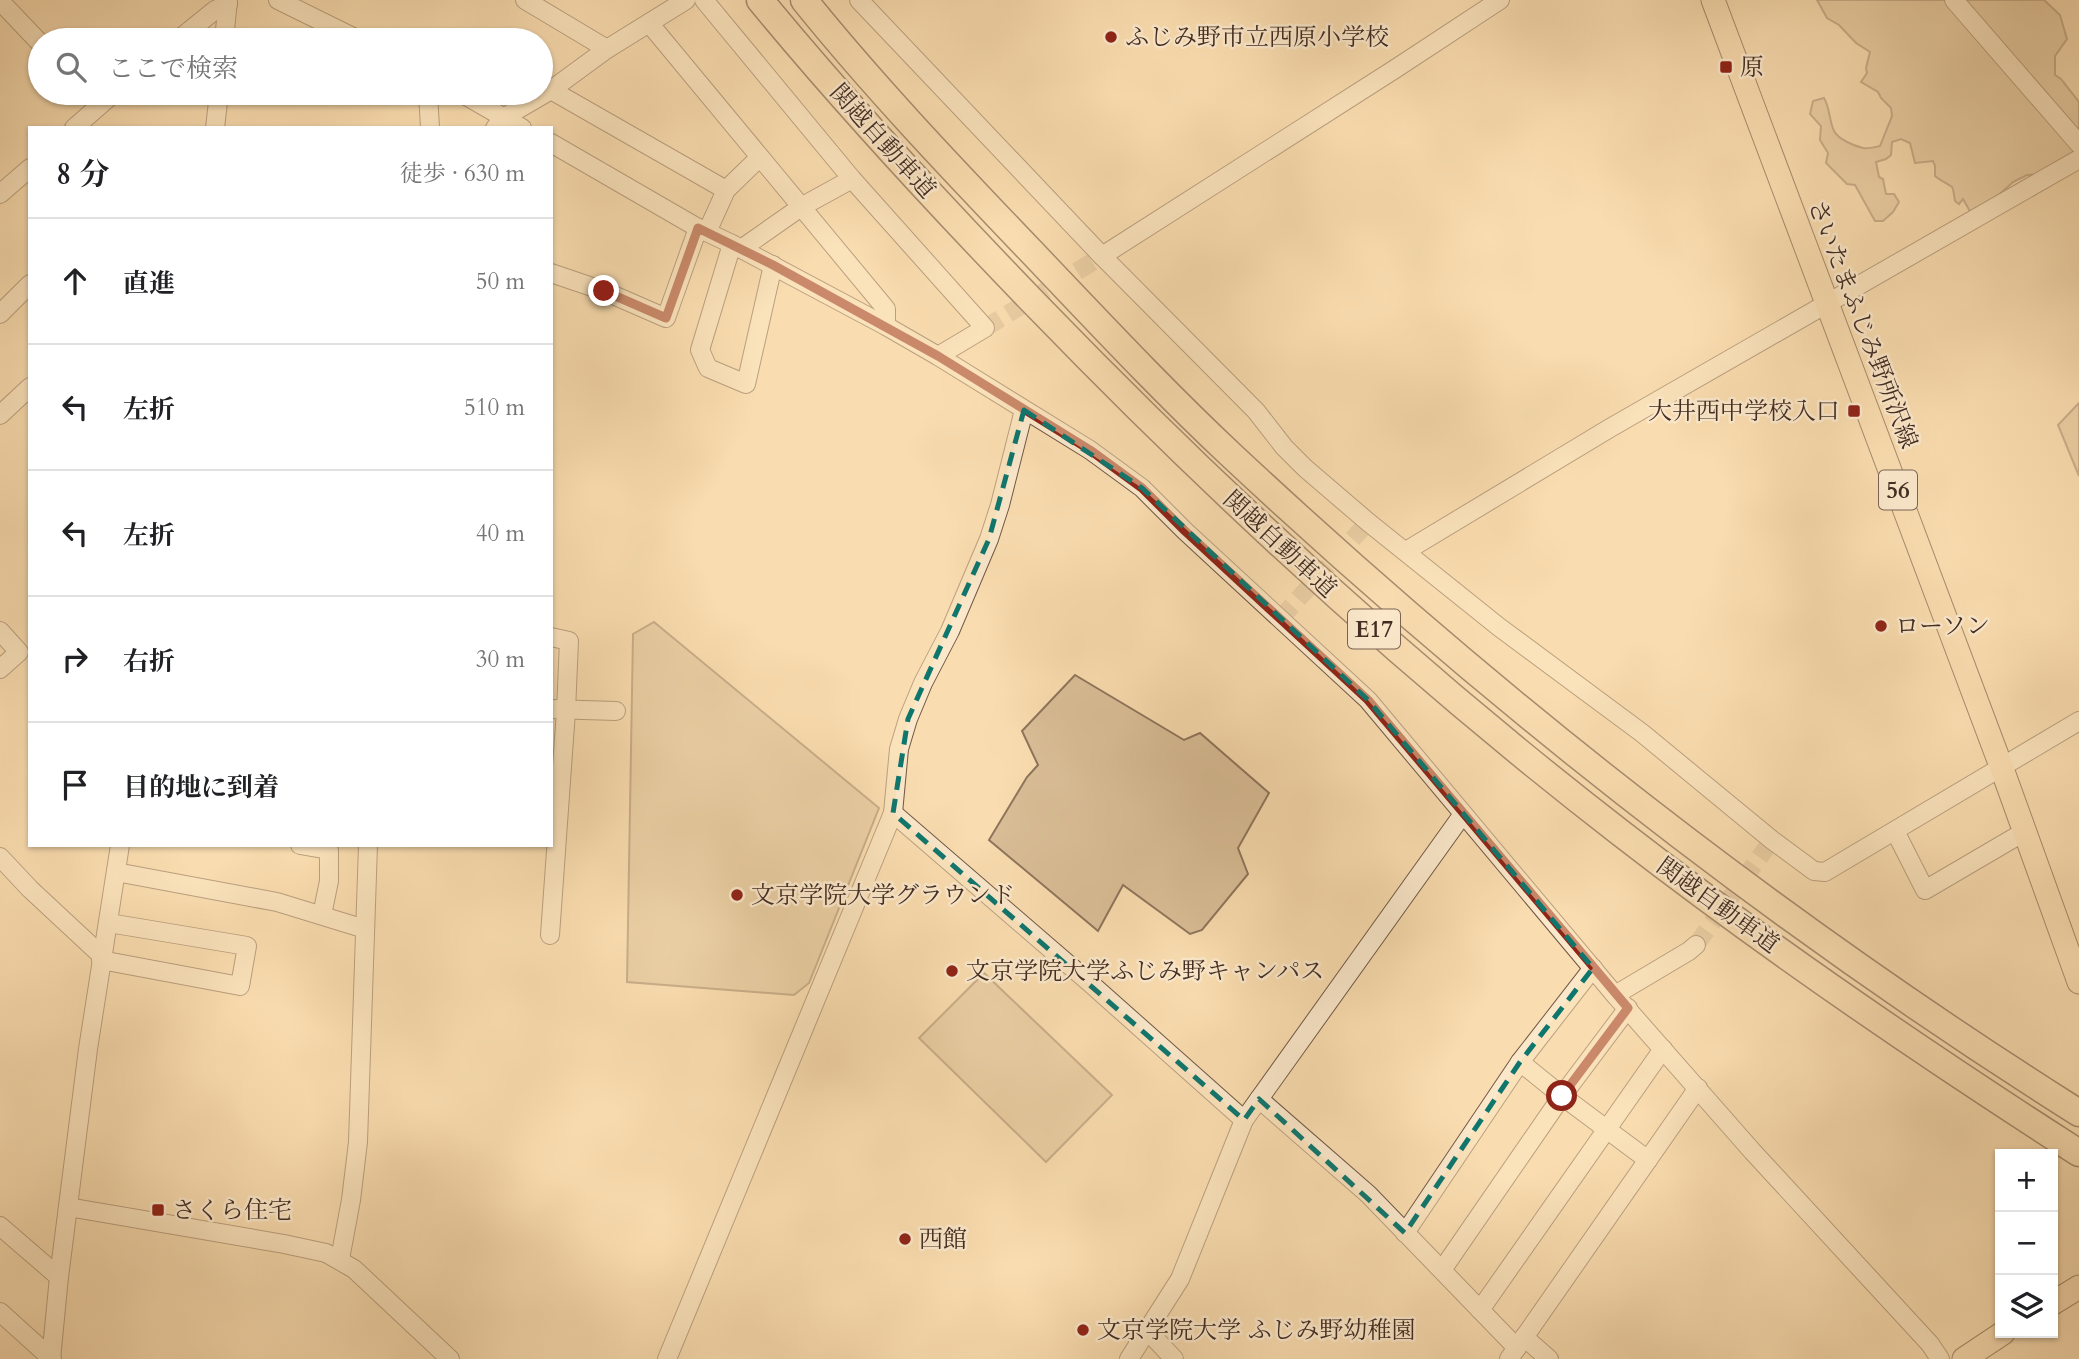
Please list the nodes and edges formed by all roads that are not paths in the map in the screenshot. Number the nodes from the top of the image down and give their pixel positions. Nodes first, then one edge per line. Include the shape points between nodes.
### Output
1 (278, 0) edge
2 (685, 0) edge
3 (704, 0) edge
4 (760, 0) edge
5 (804, 0) edge
6 (859, 0) edge
7 (1500, 0) edge
8 (1713, 0) edge
9 (1954, 0) edge
10 (228, 2) edge
11 (540, 3) edge
12 (5, 6) edge
13 (649, 23) junction
14 (193, 28) edge
15 (225, 28) edge
16 (335, 28) edge
17 (28, 30) edge
18 (607, 49) junction
19 (553, 89) edge
20 (553, 91) edge
21 (100, 105) edge
22 (218, 105) edge
23 (429, 105) edge
24 (476, 105) edge
25 (527, 105) edge
26 (499, 123) edge
27 (76, 126) edge
28 (215, 126) edge
29 (430, 126) edge
30 (553, 144) edge
31 (2079, 144) edge
32 (760, 157) junction
33 (2079, 159) edge
34 (28, 170) edge
35 (852, 178) junction
36 (726, 190) junction
37 (0, 194) edge
38 (801, 207) junction
39 (702, 230) junction
40 (736, 247) junction
41 (1102, 257) junction
42 (773, 265) junction
43 (553, 274) edge
44 (28, 286) edge
45 (1827, 302) junction
46 (0, 314) edge
47 (886, 326) junction
48 (938, 356) junction
49 (28, 389) edge
50 (1024, 411) junction
51 (0, 415) edge
52 (1406, 551) junction
53 (0, 631) edge
54 (553, 637) edge
55 (0, 669) edge
56 (559, 710) edge
57 (616, 711) dead end
58 (2079, 721) edge
59 (2001, 766) junction
60 (893, 813) junction
61 (1463, 814) junction
62 (1895, 831) junction
63 (2024, 832) junction
64 (554, 839) edge
65 (120, 847) edge
66 (312, 847) edge
67 (368, 847) edge
68 (0, 857) edge
69 (116, 872) junction
70 (322, 915) junction
71 (108, 923) junction
72 (365, 929) junction
73 (550, 935) dead end
74 (1696, 945) tunnel mouth
75 (102, 958) junction
76 (1592, 968) junction
77 (2079, 982) edge
78 (1615, 995) junction
79 (1628, 1008) junction
80 (1663, 1049) junction
81 (1520, 1062) junction
82 (1698, 1088) junction
83 (1562, 1096) junction
84 (1259, 1099) junction
85 (2079, 1113) edge
86 (1244, 1121) junction
87 (1605, 1129) junction
88 (2079, 1153) edge
89 (1648, 1160) junction
90 (68, 1207) junction
91 (0, 1226) edge
92 (1405, 1233) junction
93 (340, 1259) junction
94 (1442, 1270) junction
95 (59, 1277) junction
96 (2079, 1287) edge
97 (2058, 1300) edge
98 (1480, 1310) junction
99 (0, 1312) edge
100 (1147, 1330) junction
101 (1996, 1338) edge
102 (1517, 1348) edge
103 (52, 1359) edge
104 (450, 1359) edge
105 (667, 1359) edge
106 (1129, 1359) edge
107 (1174, 1359) edge
108 (1549, 1359) edge
109 (1940, 1359) edge
110 (1964, 1359) edge

1 - 16 street
2 - 13 street
3 - 35 street
4 - 88 highway, 関越自動車道 / E17 via 954,220 1067,337 1206,476 1354,611 1621,833 1732,916
5 - 85 highway, 関越自動車道 / E17 via 903,114 1103,327 1228,453 1378,587 1500,693 1641,805 1928,1014
6 - 41 street
7 - 41 street
8 - 45 main road, さいたまふじみ野所沢線 / 56
9 - 31 street
10 - 14 street
10 - 15 street
11 - 18 street
12 - 17 street
13 - 18 street
13 - 32 street
18 - 19 street
20 - 36 street
21 - 27 street
22 - 28 street
23 - 29 street
24 - 26 street
25 - 26 street
30 - 39 street
32 - 36 street
32 - 38 street
33 - 45 street
34 - 37 street
35 - 38 street
35 - 48 street via 985,328
36 - 39 street
38 - 40 street
38 - 47 street via 886,309
39 - 40 street
39 - 43 street via 666,318
40 - 42 street
40 - 42 street via 700,349 708,368 746,384
41 - 52 street via 1256,411 1305,468
42 - 47 street
44 - 46 street
45 - 52 street
45 - 59 main road, さいたまふじみ野所沢線 / 56
47 - 48 street
48 - 50 street
49 - 51 street
50 - 60 street via 989,539 908,719 899,749
50 - 61 street via 1142,488 1368,700
52 - 62 street via 1814,871 1825,872
53 - 55 street via 19,652
54 - 56 street via 569,641
56 - 57 street
56 - 64 street
58 - 59 street
59 - 62 street
59 - 63 main road, さいたまふじみ野所沢線 / 56
60 - 86 street
60 - 105 street
61 - 76 street
61 - 84 street
62 - 63 street via 1925,890
63 - 77 main road, さいたまふじみ野所沢線 / 56
64 - 73 street
65 - 69 street
66 - 70 street via 329,850
67 - 72 street
68 - 75 street
69 - 70 street via 278,902
69 - 71 street
70 - 72 street
71 - 75 street
71 - 75 street via 247,946 240,986
72 - 93 street via 358,1142
74 - 78 street
75 - 90 street
76 - 78 street
76 - 81 street
78 - 79 street
79 - 80 street
79 - 83 street
80 - 82 street
80 - 87 street
81 - 83 street
81 - 92 street
82 - 89 street
82 - 109 street
83 - 87 street
83 - 94 street
84 - 86 street
84 - 92 street via 1368,1194
86 - 100 street via 1180,1279
87 - 89 street
87 - 98 street
89 - 102 street
90 - 93 street via 284,1244
90 - 95 street
91 - 95 street
92 - 94 street
93 - 104 street
94 - 98 street
95 - 103 street
96 - 97 main road
98 - 102 street
99 - 103 street
100 - 106 street
100 - 107 street
101 - 110 main road
102 - 108 street

